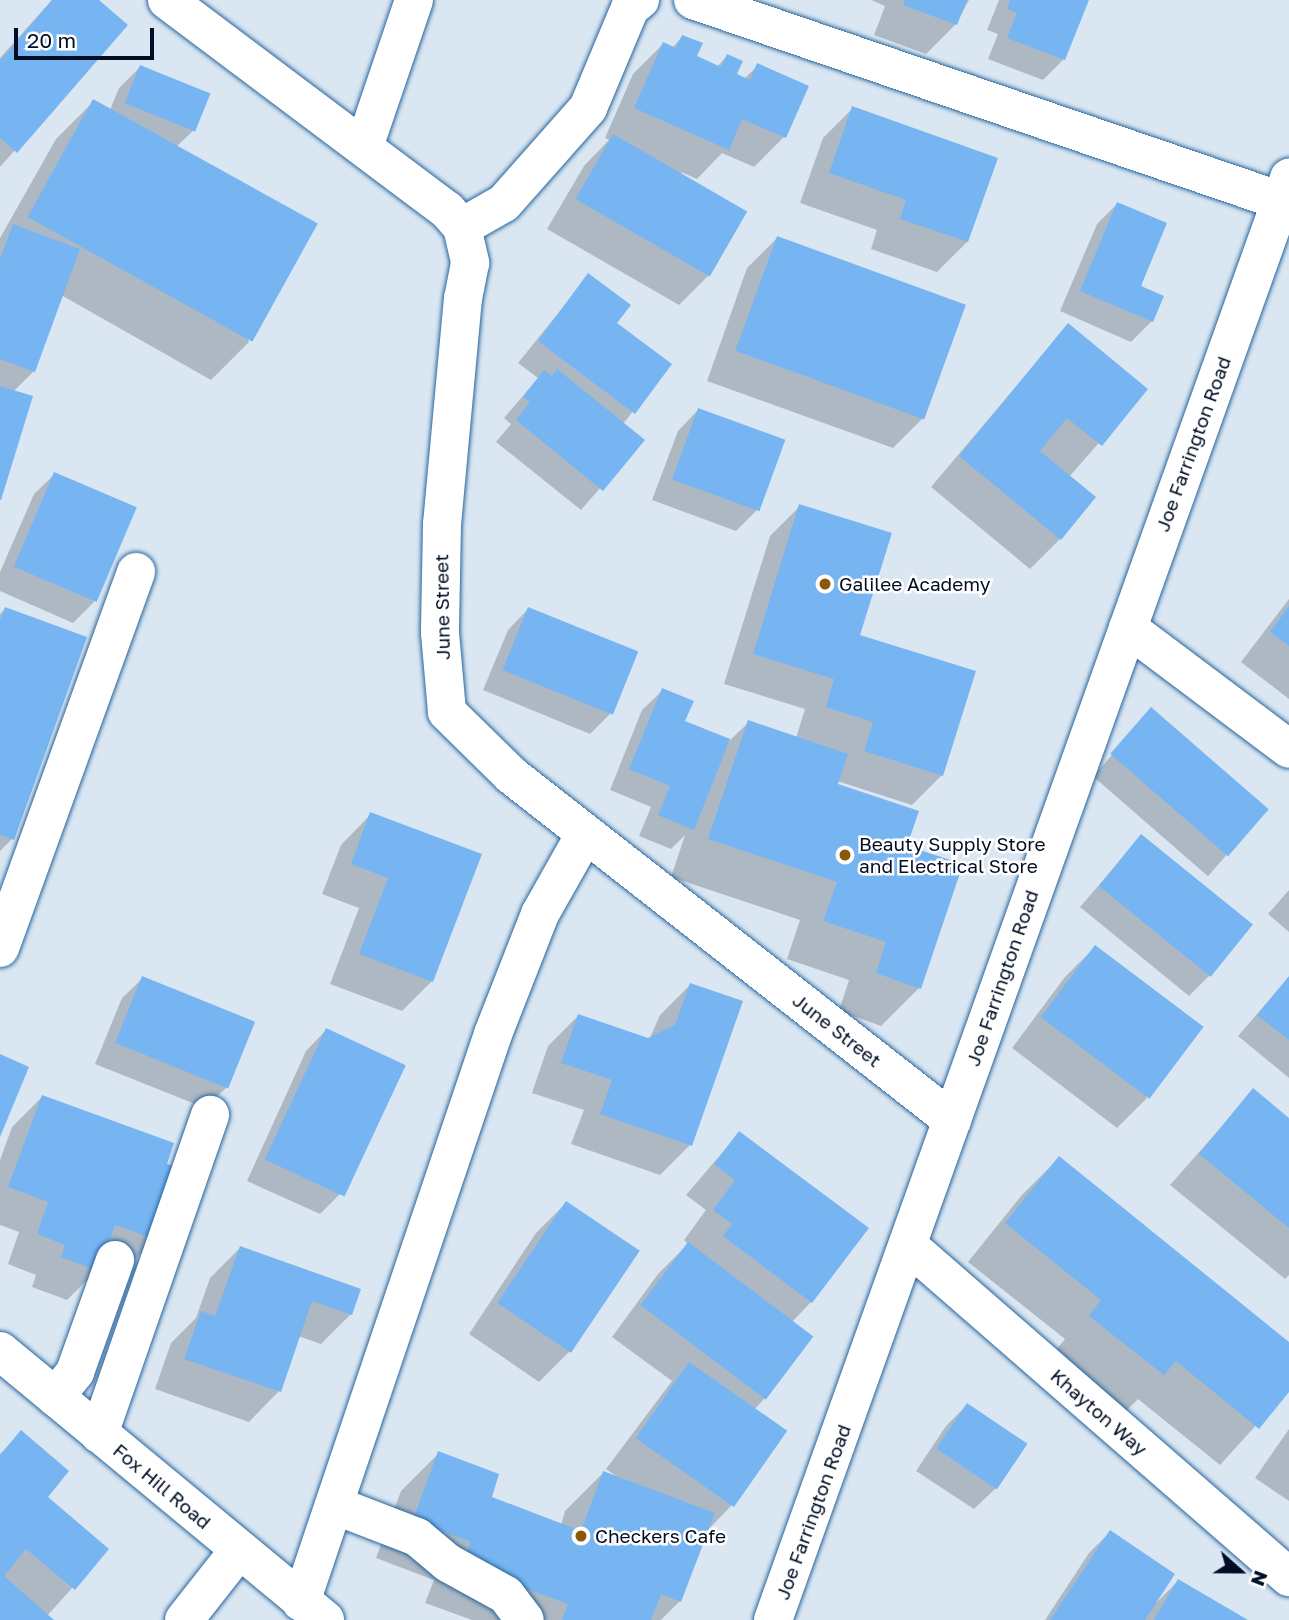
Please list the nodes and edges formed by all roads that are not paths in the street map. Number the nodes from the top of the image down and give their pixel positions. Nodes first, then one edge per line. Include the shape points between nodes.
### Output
1 (167, 0) edge
2 (414, 0) edge
3 (640, 0) edge
4 (693, 0) edge
5 (364, 146) junction
6 (1285, 190) edge
7 (462, 228) junction
8 (136, 572) dead end
9 (1128, 628) junction
10 (1289, 749) edge
11 (585, 834) junction
12 (0, 948) edge
13 (210, 1115) dead end
14 (952, 1120) junction
15 (910, 1247) junction
16 (115, 1260) dead end
17 (0, 1351) edge
18 (55, 1397) junction
19 (99, 1434) junction
20 (334, 1505) junction
21 (239, 1550) junction
22 (1289, 1577) edge
23 (313, 1611) edge
24 (184, 1620) edge
25 (525, 1620) edge
26 (773, 1620) edge

1 - 5 street
2 - 5 street
3 - 7 street via 630,9 588,108 504,203
4 - 6 street
5 - 7 street via 447,210
6 - 9 street, Joe Farrington Road
7 - 11 street, June Street via 470,263 442,524 440,633 447,712 511,775
8 - 12 street
9 - 10 street
9 - 14 street, Joe Farrington Road
11 - 14 street, June Street
11 - 20 street via 540,914 493,1034
13 - 19 street
14 - 15 street, Joe Farrington Road
15 - 22 street, Khayton Way
15 - 26 street, Joe Farrington Road
16 - 18 street via 75,1372
17 - 18 street, Fox Hill Road
18 - 19 street, Fox Hill Road
19 - 21 street, Fox Hill Road
20 - 23 street
20 - 25 street via 417,1537 448,1563 506,1595
21 - 23 street, Fox Hill Road
21 - 24 street

